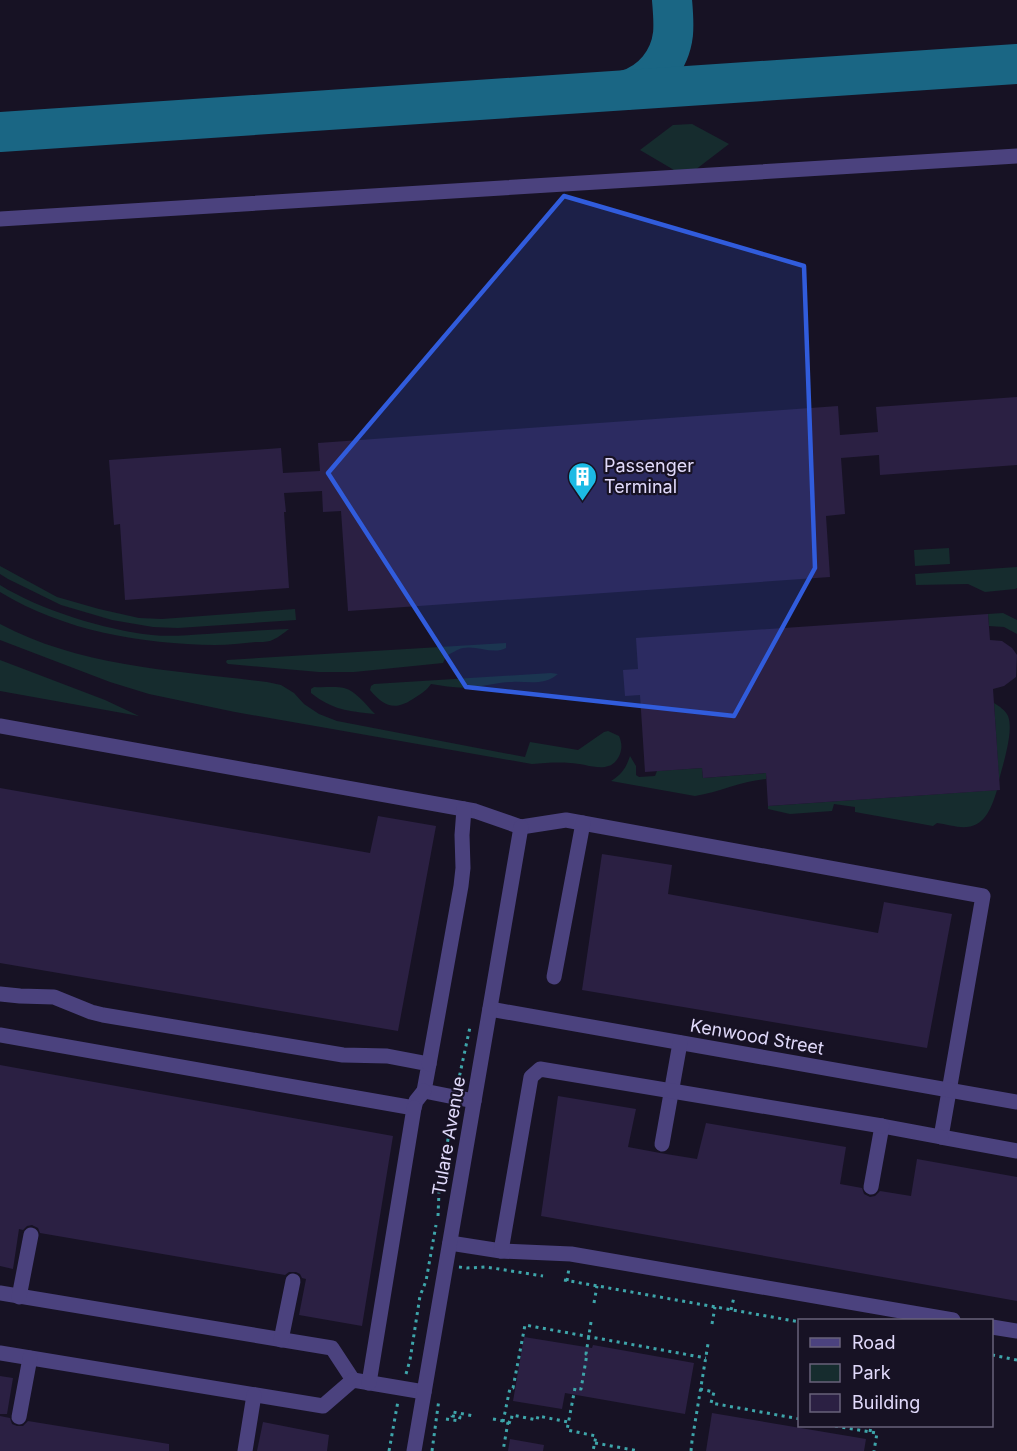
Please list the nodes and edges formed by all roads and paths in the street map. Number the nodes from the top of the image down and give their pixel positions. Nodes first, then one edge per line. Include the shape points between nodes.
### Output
1 (1017, 156) edge
2 (0, 219) edge
3 (0, 726) edge
4 (464, 809) junction
5 (583, 823) junction
6 (521, 827) junction
7 (554, 977) dead end
8 (0, 994) edge
9 (490, 1009) junction
10 (0, 1035) edge
11 (680, 1043) junction
12 (429, 1064) junction
13 (950, 1090) junction
14 (423, 1091) junction
15 (671, 1092) junction
16 (455, 1097) junction
17 (474, 1101) junction
18 (1017, 1102) edge
19 (414, 1108) junction
20 (882, 1126) junction
21 (941, 1137) junction
22 (662, 1144) dead end
23 (1017, 1151) edge
24 (872, 1187) dead end
25 (31, 1235) dead end
26 (450, 1243) junction
27 (501, 1251) junction
28 (570, 1262) dead end
29 (459, 1267) dead end
30 (543, 1276) dead end
31 (293, 1281) dead end
32 (597, 1286) junction
33 (735, 1290) dead end
34 (0, 1293) edge
35 (19, 1297) junction
36 (594, 1303) dead end
37 (715, 1307) junction
38 (731, 1310) junction
39 (947, 1319) edge
40 (591, 1322) dead end
41 (798, 1322) edge
42 (712, 1324) dead end
43 (993, 1327) edge
44 (1017, 1331) edge
45 (589, 1337) junction
46 (281, 1340) junction
47 (708, 1344) dead end
48 (0, 1353) edge
49 (993, 1355) edge
50 (30, 1358) junction
51 (706, 1358) junction
52 (1017, 1360) edge
53 (353, 1380) junction
54 (369, 1383) junction
55 (402, 1389) junction
56 (700, 1389) junction
57 (424, 1392) junction
58 (254, 1395) junction
59 (474, 1416) dead end
60 (19, 1418) dead end
61 (446, 1419) dead end
62 (493, 1419) dead end
63 (798, 1419) edge
64 (506, 1422) junction
65 (569, 1422) junction
66 (845, 1427) edge
67 (871, 1427) edge
68 (870, 1432) junction
69 (595, 1443) junction
70 (245, 1451) edge
71 (389, 1451) edge
72 (414, 1451) edge
73 (503, 1451) edge
74 (593, 1451) edge
75 (639, 1451) edge
76 (691, 1451) edge
77 (874, 1451) edge

1 - 2 street
3 - 4 street
4 - 6 street
4 - 12 street via 462,877
5 - 6 street via 566,820
5 - 7 street
5 - 13 street via 983,896
6 - 9 street, Tulare Avenue
8 - 12 street via 54,997 103,1015 343,1055 387,1056
9 - 11 street, Kenwood Street
9 - 16 path via 474,1012 472,1017
9 - 17 street, Tulare Avenue
10 - 19 street
11 - 13 street, Kenwood Street
11 - 15 street
12 - 14 street
13 - 18 street, Kenwood Street
13 - 21 street
14 - 16 street
14 - 19 street
15 - 20 street
15 - 22 street
15 - 27 street via 540,1069 531,1077
16 - 17 street
16 - 55 path via 426,1281
17 - 26 street, Tulare Avenue
19 - 54 street
20 - 21 street
20 - 24 street
21 - 23 street
25 - 35 street
26 - 27 street
26 - 57 street, Tulare Avenue
27 - 39 street via 571,1254
28 - 32 path via 565,1280
29 - 30 path
31 - 46 street
32 - 36 path
32 - 37 path
33 - 38 path
34 - 35 street
35 - 46 street
37 - 38 path
37 - 42 path
38 - 41 path
40 - 45 path
43 - 44 street
45 - 51 path
45 - 64 path via 525,1325
45 - 65 path via 581,1389 575,1388
46 - 53 street via 332,1348
47 - 51 path
48 - 50 street
49 - 52 path
50 - 58 street
50 - 60 street
51 - 56 path
53 - 54 street
53 - 58 street via 323,1406
54 - 55 street
55 - 57 street
55 - 71 path
56 - 63 path via 714,1392 711,1403
56 - 76 path
57 - 72 street, Tulare Avenue
58 - 70 street
59 - 61 path via 453,1412 452,1416 460,1417 459,1421
62 - 64 path
64 - 65 path via 511,1423 512,1415
64 - 73 path
65 - 69 path via 567,1430 596,1436
66 - 68 path
67 - 68 path
68 - 77 path via 877,1433
69 - 74 path
69 - 75 path

